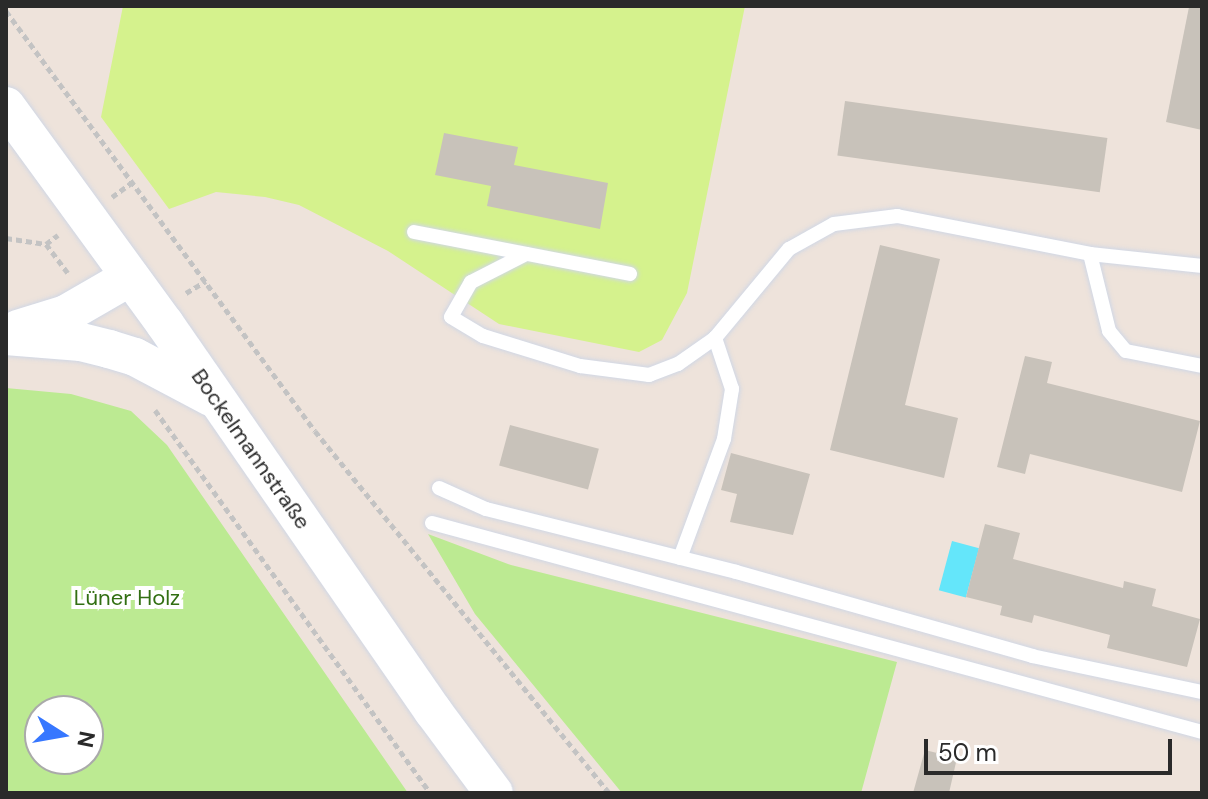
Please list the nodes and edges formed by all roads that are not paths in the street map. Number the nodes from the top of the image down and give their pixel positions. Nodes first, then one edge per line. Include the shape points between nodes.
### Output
1 (6, 106) edge
2 (414, 232) dead end
3 (526, 254) junction
4 (1090, 254) junction
5 (1202, 266) edge
6 (630, 274) dead end
7 (130, 277) junction
8 (6, 334) edge
9 (715, 338) junction
10 (1202, 366) edge
11 (219, 401) junction
12 (439, 488) dead end
13 (432, 523) dead end
14 (680, 558) junction
15 (1202, 692) edge
16 (1202, 732) edge
17 (494, 793) edge

1 - 7 main road, Bockelmannstraße
2 - 3 lane
3 - 6 lane
3 - 9 lane via 471,282 451,317 483,336 580,366 649,375 678,364
4 - 5 lane
4 - 9 lane via 897,216 834,224 789,249
4 - 10 lane via 1109,331 1126,351
7 - 8 main road via 66,314
7 - 11 main road, Bockelmannstraße
8 - 11 main road via 81,342 135,357
9 - 14 lane via 732,389 724,439
11 - 17 main road, Bockelmannstraße
12 - 14 lane via 486,509
13 - 16 lane
14 - 15 lane via 1032,656

